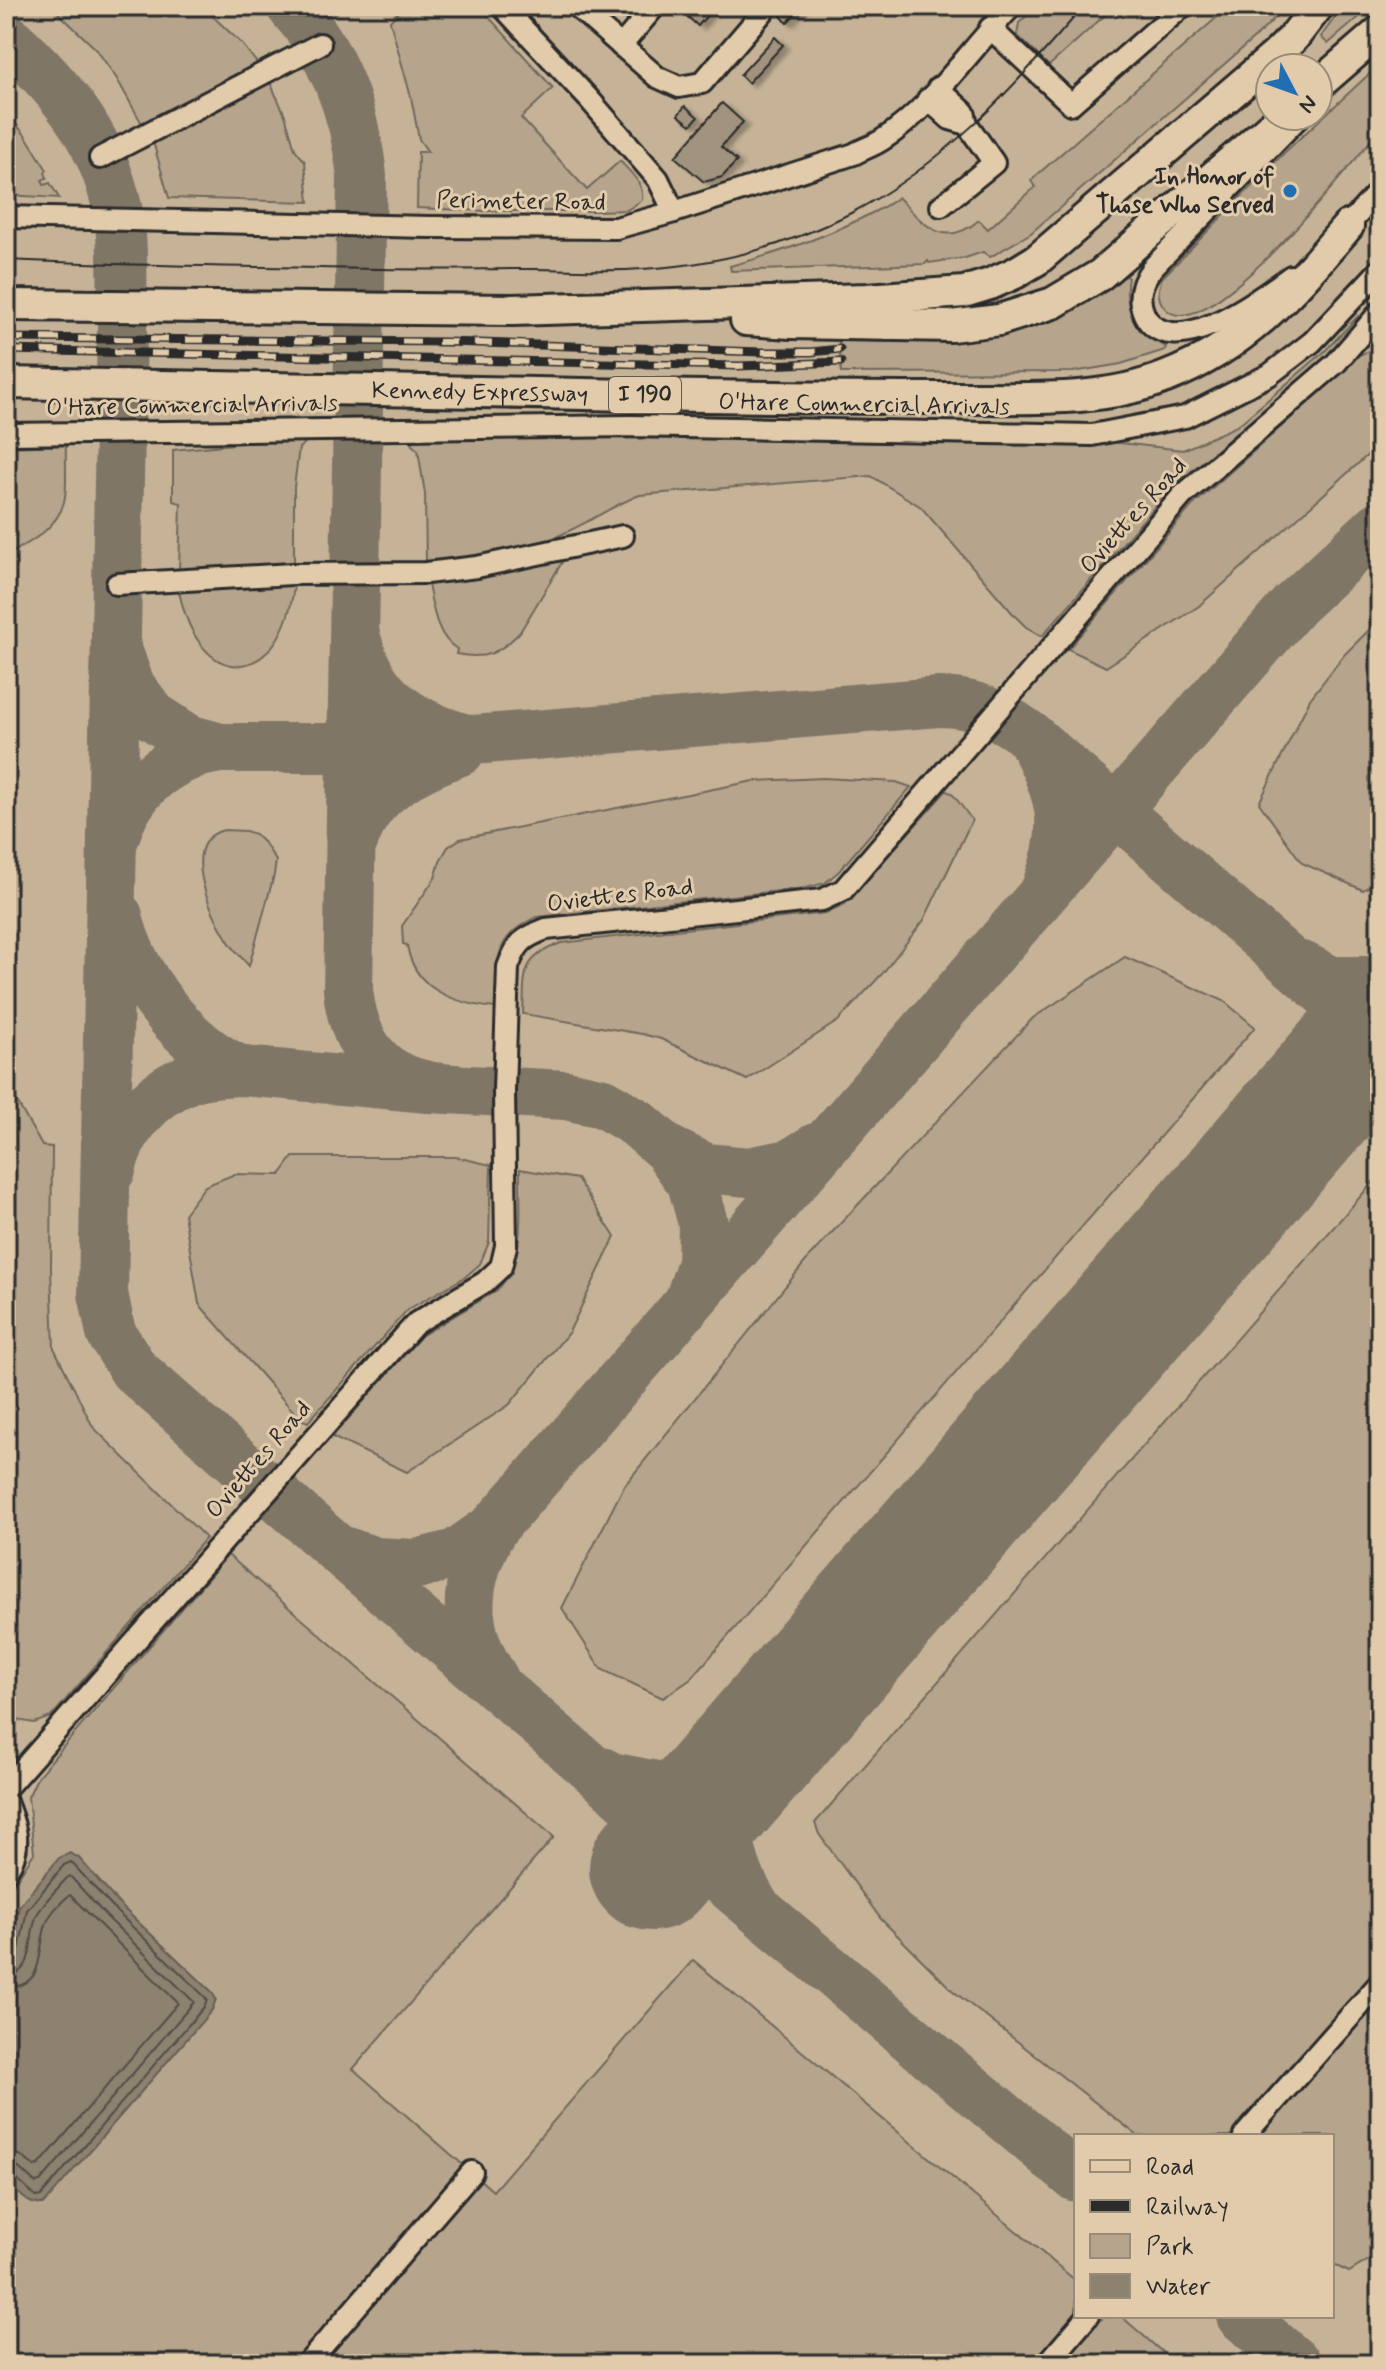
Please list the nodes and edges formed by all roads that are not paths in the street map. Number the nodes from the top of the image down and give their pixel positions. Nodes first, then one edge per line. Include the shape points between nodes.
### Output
1 (502, 6) edge
2 (576, 6) edge
3 (655, 6) edge
4 (768, 6) edge
5 (1012, 6) edge
6 (1183, 6) edge
7 (1318, 6) edge
8 (990, 28) junction
9 (1379, 31) edge
10 (320, 44) dead end
11 (621, 46) junction
12 (1334, 71) edge
13 (1334, 80) edge
14 (933, 94) junction
15 (1265, 132) edge
16 (1284, 132) edge
17 (100, 158) dead end
18 (1380, 190) edge
19 (941, 206) dead end
20 (674, 212) junction
21 (6, 217) edge
22 (1348, 226) junction
23 (1380, 260) edge
24 (1380, 270) edge
25 (6, 305) edge
26 (1346, 306) junction
27 (604, 309) junction
28 (1380, 312) edge
29 (6, 383) edge
30 (238, 389) junction
31 (6, 402) edge
32 (6, 434) edge
33 (623, 536) dead end
34 (117, 584) dead end
35 (6, 1788) edge
36 (6, 1802) edge
37 (6, 1872) edge
38 (1380, 1983) edge
39 (1246, 2134) edge
40 (472, 2172) dead end
41 (1086, 2318) edge
42 (307, 2364) edge
43 (1047, 2364) edge

1 - 20 street via 658,179
2 - 11 street
3 - 11 street
4 - 11 street via 702,83 679,87 657,77
5 - 8 street, Perimeter Road
6 - 8 street via 1071,104
7 - 27 highway via 1275,56 1086,219 1038,259 990,284 935,295
8 - 14 street, Perimeter Road
9 - 12 highway
9 - 13 street
10 - 17 street
14 - 19 street via 950,119 967,124 994,163
14 - 20 street, Perimeter Road via 891,134 854,154
15 - 27 highway via 1100,275 1027,313 951,326 791,323
16 - 22 street via 1153,267 1140,290 1144,313 1155,327 1174,335 1212,325 1283,282
18 - 22 street
20 - 21 street, Perimeter Road via 616,228
22 - 30 highway, Kennedy Expressway / I 190 via 1284,299 1246,333 1209,358 1123,390 1052,398 818,398
23 - 26 street
24 - 26 street, O'Hare Commercial Arrivals
25 - 27 highway
26 - 32 street, O'Hare Commercial Arrivals via 1312,342 1269,375 1185,417 1092,435 631,426
28 - 35 street, Oviettes Road via 1336,363 1182,496 843,890 822,900 546,929 515,948 508,967 506,1246 501,1267 416,1323
29 - 30 highway, Kennedy Expressway / I 190
30 - 31 highway
33 - 34 street via 426,573
36 - 37 street via 17,1834 17,1853
38 - 39 street
40 - 42 street
41 - 43 street

